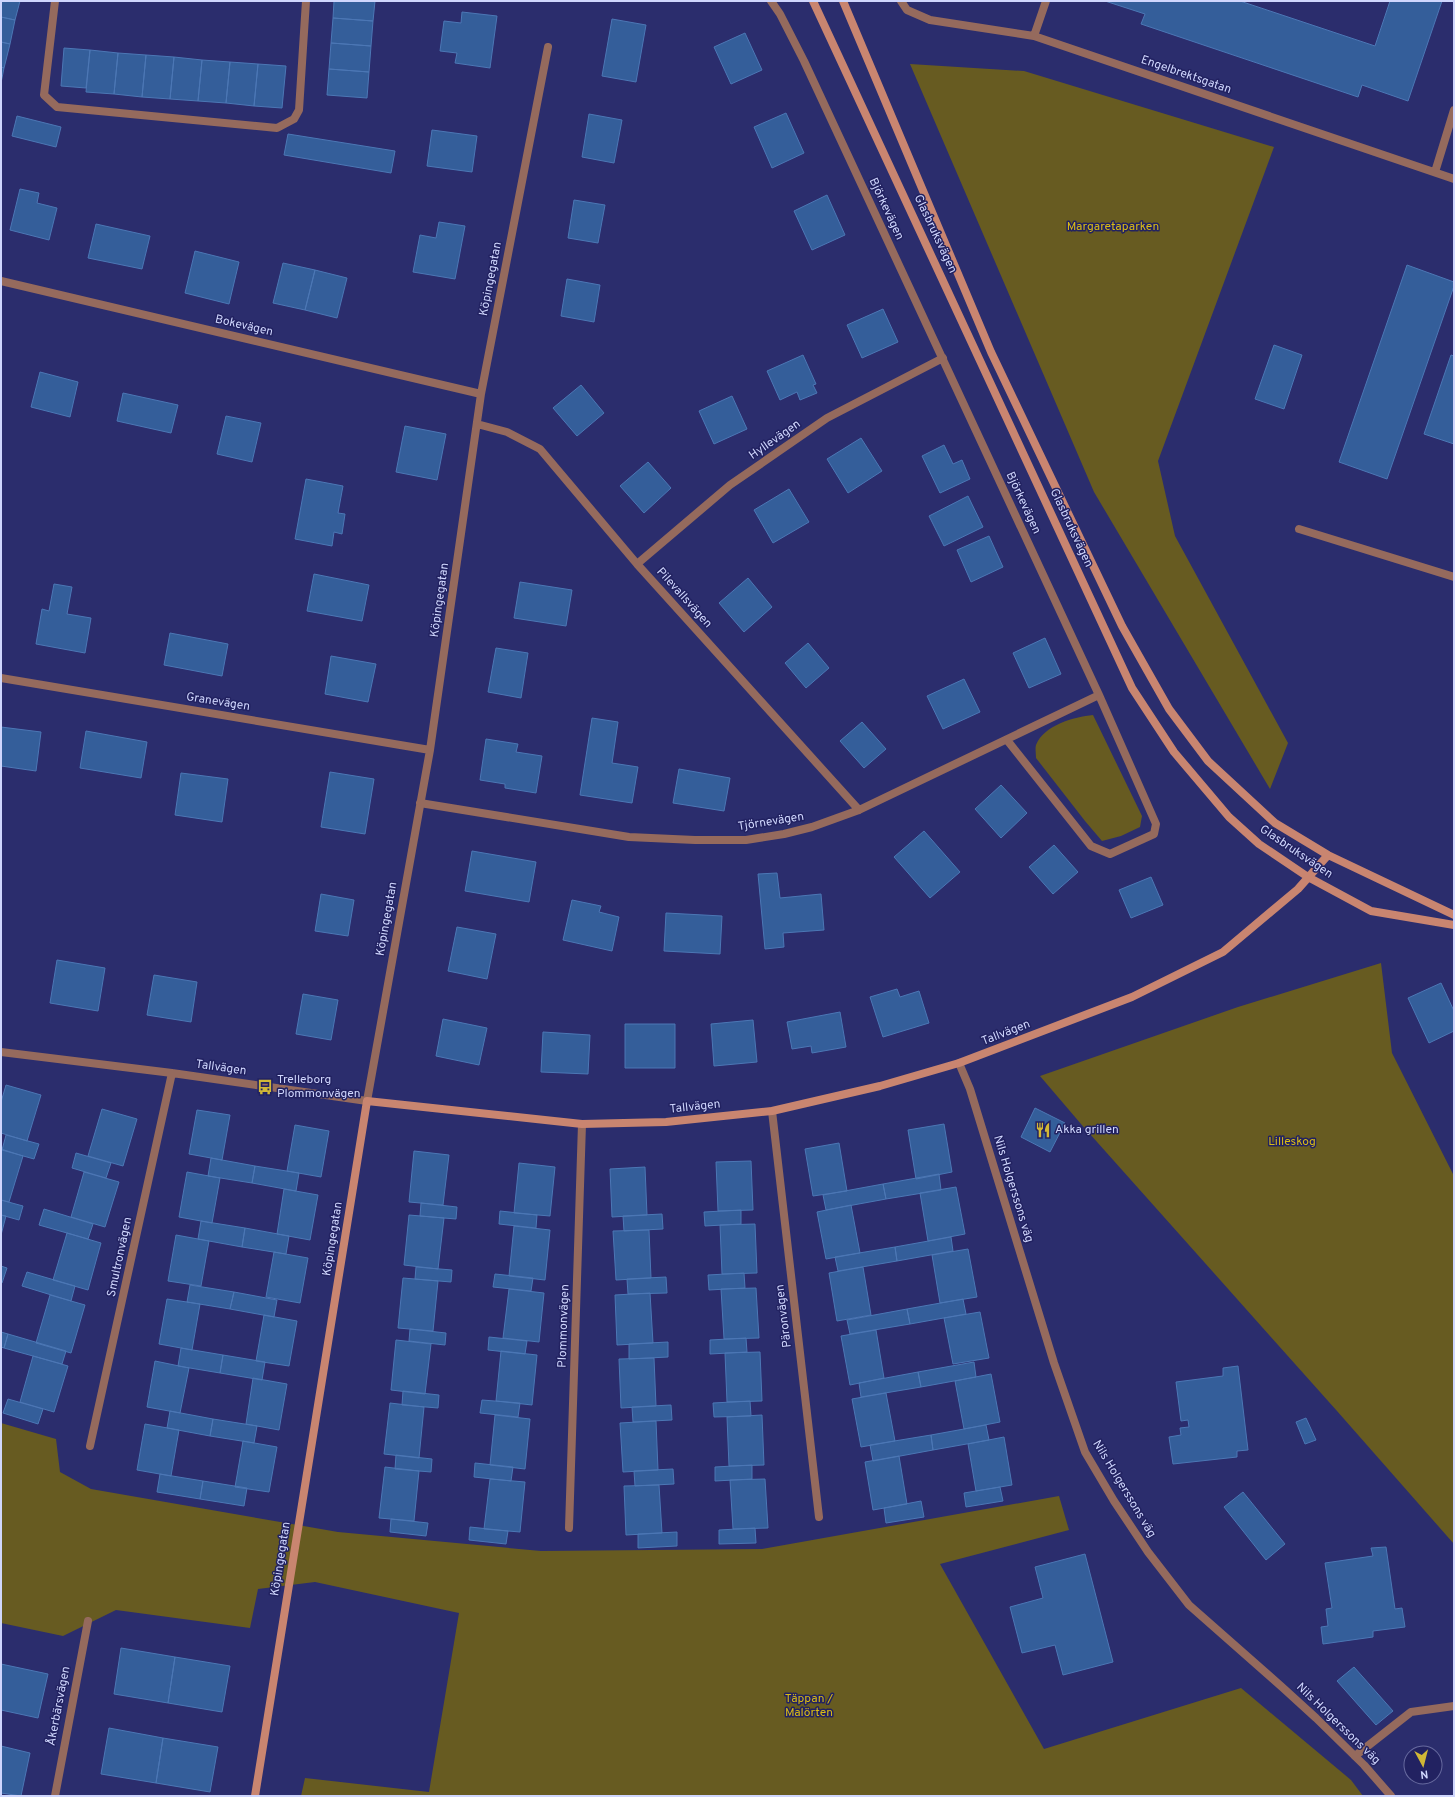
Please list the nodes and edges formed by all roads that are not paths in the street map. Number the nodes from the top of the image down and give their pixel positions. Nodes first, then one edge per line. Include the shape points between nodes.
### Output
1 (55, 1) edge
2 (306, 1) edge
3 (771, 1) edge
4 (813, 1) edge
5 (843, 1) edge
6 (901, 1) edge
7 (1046, 1) edge
8 (1034, 36) junction
9 (548, 47) dead end
10 (1454, 110) edge
11 (1435, 172) junction
12 (1454, 179) edge
13 (1, 281) edge
14 (943, 358) junction
15 (481, 394) junction
16 (477, 424) junction
17 (1299, 529) dead end
18 (637, 564) junction
19 (1454, 577) edge
20 (1, 678) edge
21 (1099, 695) junction
22 (1007, 740) junction
23 (430, 750) junction
24 (420, 803) junction
25 (859, 810) junction
26 (1328, 855) junction
27 (1308, 877) junction
28 (1454, 915) edge
29 (1454, 925) edge
30 (1, 1052) edge
31 (959, 1063) junction
32 (172, 1073) junction
33 (367, 1101) junction
34 (772, 1111) junction
35 (582, 1124) junction
36 (90, 1446) dead end
37 (820, 1517) dead end
38 (569, 1528) dead end
39 (88, 1621) dead end
40 (1454, 1706) edge
41 (1355, 1756) junction
42 (55, 1796) edge
43 (255, 1796) edge
44 (1391, 1796) edge

1 - 2 street via 44,96 57,107 276,128 294,119 299,110
3 - 14 street, Björkevägen via 804,61
4 - 27 main road, Glasbruksvägen via 1132,688 1174,752 1229,817 1259,844
5 - 26 main road, Glasbruksvägen via 991,352 1126,633 1170,709 1208,761 1275,823
6 - 8 street, Engelbrektsgatan via 907,10 930,20
7 - 8 street
8 - 11 street, Engelbrektsgatan
9 - 15 street, Köpingegatan
10 - 11 street
11 - 12 street, Engelbrektsgatan
13 - 15 street, Bokevägen
14 - 18 street, Hyllevägen via 827,418 730,486
14 - 21 street, Björkevägen
15 - 16 street, Köpingegatan
16 - 18 street, Pilevallsvägen via 507,432 540,449
16 - 23 street, Köpingegatan
17 - 19 street
18 - 25 street, Pilevallsvägen
20 - 23 street, Granevägen
21 - 22 street, Tjörnevägen
21 - 22 street, Björkevägen via 1156,824 1154,834 1110,854 1091,846
22 - 25 street, Tjörnevägen
23 - 24 street, Köpingegatan
24 - 25 street, Tjörnevägen via 629,837 695,840 746,840 784,834
24 - 33 street, Köpingegatan
26 - 27 main road, Tallvägen
26 - 28 main road, Glasbruksvägen
27 - 29 main road, Glasbruksvägen via 1371,911
27 - 31 main road, Tallvägen via 1275,910 1223,952 1132,997
30 - 32 street, Tallvägen
31 - 34 main road, Tallvägen via 880,1086
31 - 41 street, Nils Holgerssons väg via 970,1089 1054,1363 1085,1452 1140,1540 1189,1605
32 - 33 street, Tallvägen
32 - 36 street, Smultronvägen
33 - 35 main road, Tallvägen
33 - 43 main road, Köpingegatan
34 - 35 main road, Tallvägen via 666,1122
34 - 37 street, Päronvägen
35 - 38 street, Plommonvägen
39 - 42 street, Åkerbärsvägen
40 - 41 street via 1411,1712
41 - 44 street, Nils Holgerssons väg

